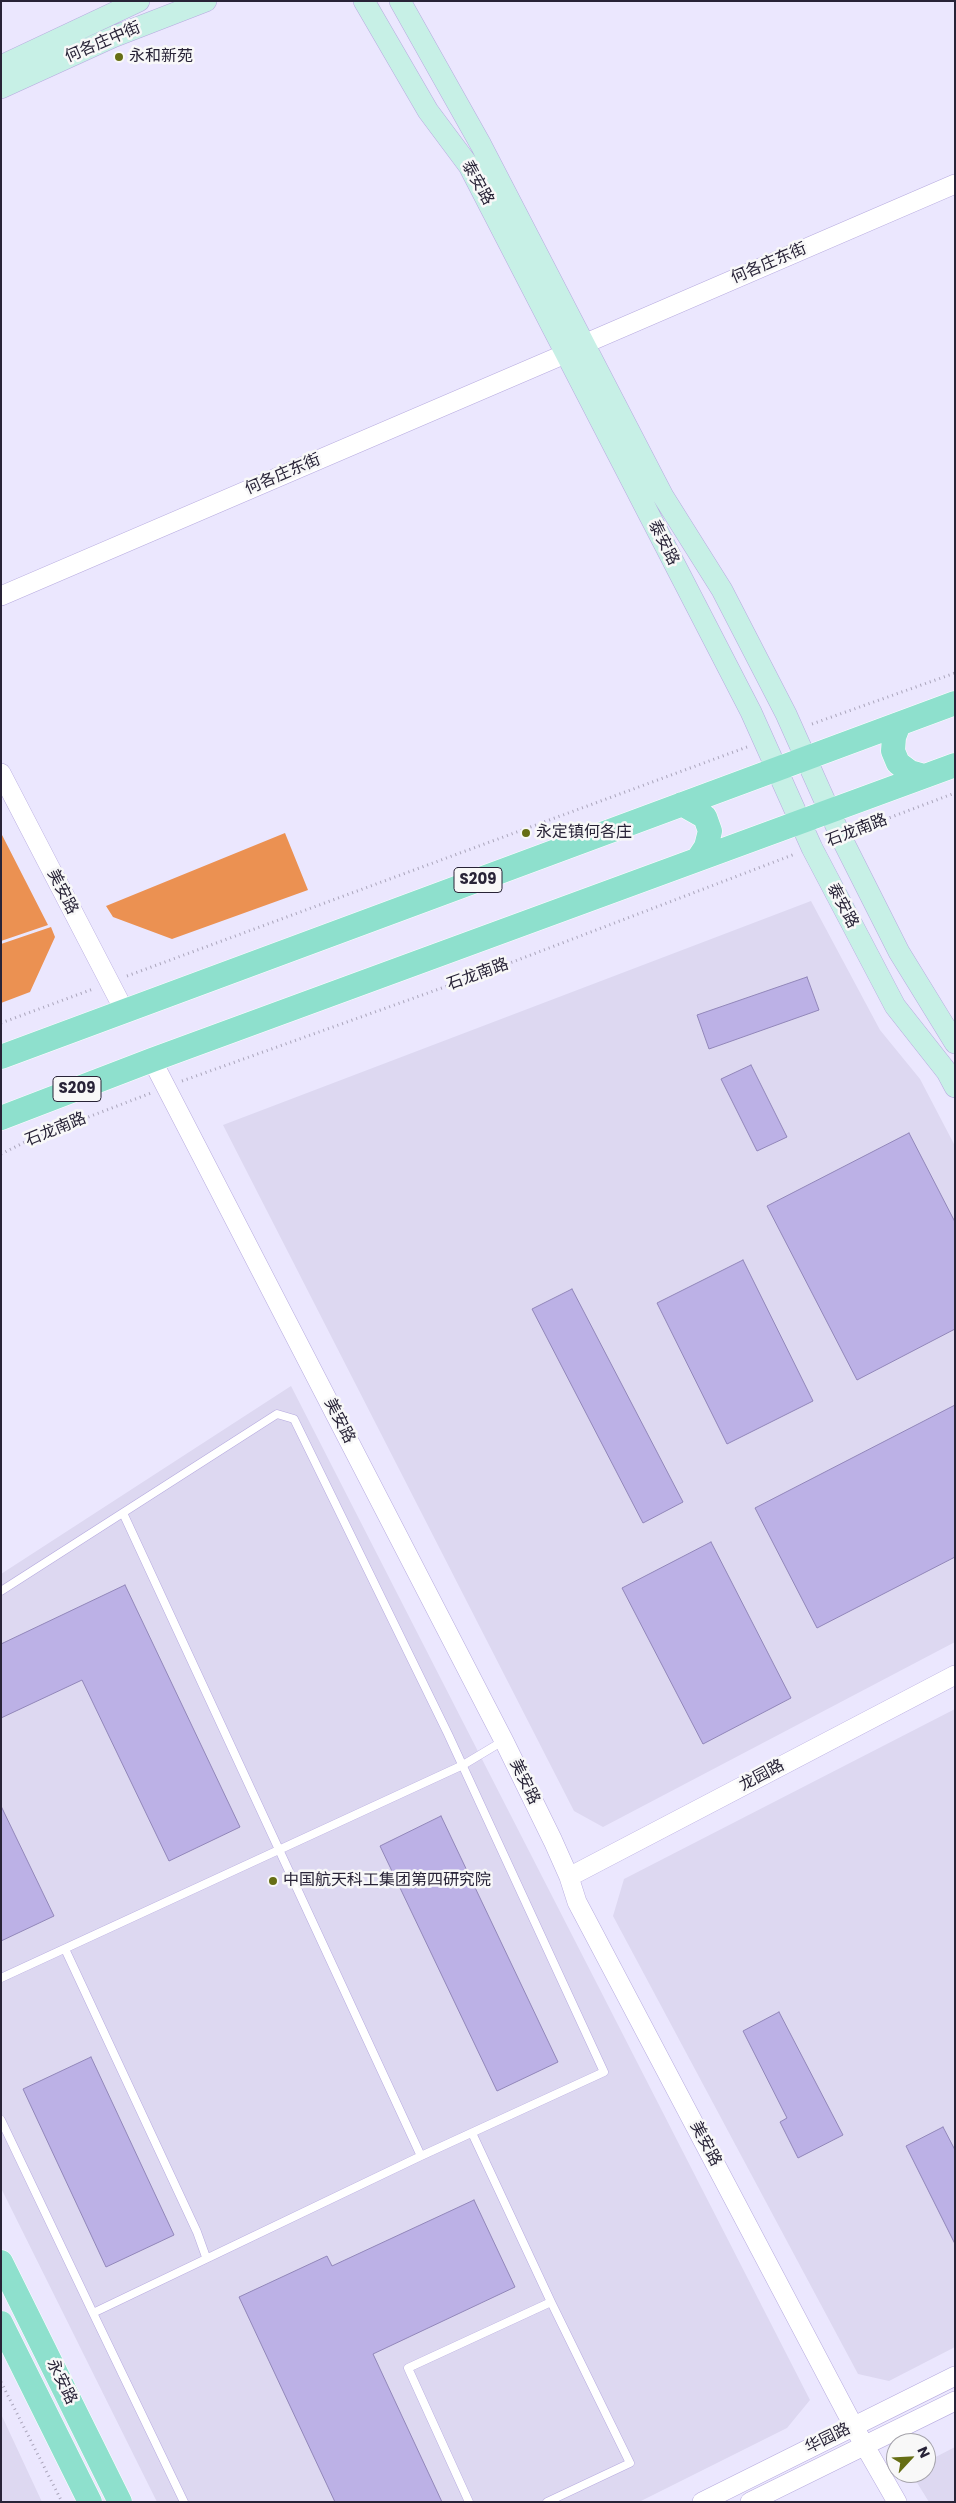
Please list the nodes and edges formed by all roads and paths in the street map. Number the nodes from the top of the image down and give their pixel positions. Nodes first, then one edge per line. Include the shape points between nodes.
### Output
1 (138, 1) edge
2 (206, 1) edge
3 (364, 1) edge
4 (400, 1) edge
5 (1, 66) edge
6 (1, 88) edge
7 (955, 184) edge
8 (574, 349) junction
9 (1, 596) edge
10 (955, 673) edge
11 (955, 703) edge
12 (899, 724) junction
13 (793, 731) junction
14 (763, 741) junction
15 (805, 759) junction
16 (955, 765) edge
17 (776, 770) junction
18 (1, 773) edge
19 (924, 776) junction
20 (955, 793) edge
21 (682, 804) junction
22 (829, 811) junction
23 (799, 821) junction
24 (841, 837) junction
25 (812, 848) junction
26 (698, 859) junction
27 (108, 983) junction
28 (124, 1010) junction
29 (1, 1023) edge
30 (955, 1043) edge
31 (1, 1057) edge
32 (152, 1060) junction
33 (166, 1087) junction
34 (955, 1087) edge
35 (1, 1118) edge
36 (1, 1154) edge
37 (123, 1513) junction
38 (1, 1591) edge
39 (955, 1675) edge
40 (504, 1740) junction
41 (462, 1765) junction
42 (280, 1849) junction
43 (569, 1877) junction
44 (65, 1949) junction
45 (1, 1978) edge
46 (1, 2120) edge
47 (472, 2133) junction
48 (421, 2156) junction
49 (206, 2257) junction
50 (1, 2262) edge
51 (551, 2302) junction
52 (93, 2313) junction
53 (1, 2323) edge
54 (955, 2376) edge
55 (1, 2382) edge
56 (955, 2400) edge
57 (854, 2427) junction
58 (864, 2445) junction
59 (62, 2502) edge
60 (90, 2502) edge
61 (120, 2502) edge
62 (184, 2502) edge
63 (469, 2502) edge
64 (547, 2502) edge
65 (702, 2502) edge
66 (750, 2502) edge
67 (897, 2502) edge

1 - 5 main road, 何各庄中街
2 - 6 main road, 何各庄中街 via 113,37
3 - 8 main road, 泰安路 via 428,111 469,166
4 - 8 main road, 泰安路 via 482,145
7 - 8 street, 何各庄东街
8 - 9 street, 何各庄东街
8 - 13 main road, 泰安路 via 722,590
8 - 14 main road, 泰安路
10 - 13 path
11 - 12 main road, S209
12 - 15 main road, S209
12 - 19 main road via 893,751 898,763 910,772
13 - 15 main road, 泰安路
14 - 17 main road, 泰安路
14 - 27 path
15 - 17 main road, S209
15 - 22 main road, 泰安路
16 - 19 main road, 石龙南路 / S209
17 - 21 main road, S209
17 - 23 main road, 泰安路
18 - 27 street, 美安路
19 - 22 main road, 石龙南路 / S209
20 - 24 path, 石龙南路
21 - 26 main road via 705,818 710,831 706,847
21 - 28 main road, S209
22 - 23 main road, 石龙南路 / S209
22 - 24 main road, 泰安路
23 - 25 main road, 泰安路
23 - 26 main road, 石龙南路 / S209
24 - 30 main road, 泰安路 via 899,952
25 - 33 path, 石龙南路 via 481,974
25 - 34 main road, 泰安路 via 895,1006
26 - 32 main road, 石龙南路 / S209
27 - 28 street, 美安路
27 - 29 path
28 - 31 main road, S209
32 - 33 street, 美安路
32 - 35 main road, 石龙南路 / S209
33 - 36 path, 石龙南路 via 31,1139
33 - 40 street, 美安路
37 - 38 lane
37 - 41 lane via 277,1414 294,1419
37 - 42 lane
39 - 43 street, 龙园路
40 - 41 lane
40 - 43 street, 美安路
41 - 42 lane
41 - 47 lane via 604,2072
42 - 44 lane
42 - 48 lane
43 - 57 street, 美安路 via 577,1902
44 - 45 lane
44 - 49 lane
46 - 52 lane
47 - 48 lane
47 - 51 lane
48 - 49 lane
49 - 52 lane
50 - 61 main road, 永安路
51 - 63 lane via 408,2368
51 - 64 lane via 630,2463
52 - 62 lane
53 - 60 main road, 永安路
54 - 57 street, 华园路
55 - 59 path
56 - 58 street, 华园路
57 - 58 street, 美安路
57 - 65 street, 华园路
58 - 66 street, 华园路
58 - 67 street, 美安路

